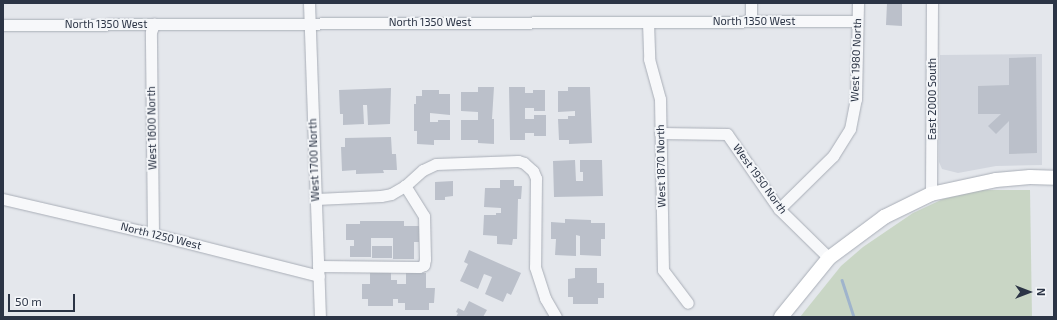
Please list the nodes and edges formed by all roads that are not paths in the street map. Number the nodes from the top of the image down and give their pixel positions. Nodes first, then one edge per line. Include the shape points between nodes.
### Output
1 (309, 3) edge
2 (751, 3) edge
3 (858, 3) edge
4 (932, 3) edge
5 (857, 21) junction
6 (309, 22) junction
7 (648, 22) junction
8 (751, 22) junction
9 (154, 24) junction
10 (3, 25) edge
11 (660, 133) junction
12 (1054, 178) edge
13 (405, 186) junction
14 (931, 194) junction
15 (3, 199) edge
16 (316, 199) junction
17 (779, 209) junction
18 (153, 234) junction
19 (829, 258) junction
20 (319, 271) junction
21 (688, 303) dead end
22 (320, 317) edge
23 (556, 317) edge
24 (781, 317) edge

1 - 6 street, West 1700 North
2 - 8 street
3 - 5 street, West 1980 North
4 - 14 street, East 2000 South
5 - 8 street, North 1350 West
5 - 17 street, West 1980 North via 856,100 850,129 833,156
6 - 7 street, North 1350 West
6 - 9 street, North 1350 West
6 - 16 street, West 1700 North
7 - 8 street, North 1350 West
7 - 11 street, West 1870 North via 649,59 660,100
9 - 10 street, North 1350 West
9 - 18 street, West 1600 North via 150,32
11 - 17 street, West 1950 North via 727,134
11 - 21 street, West 1870 North via 663,270
12 - 14 main road via 996,180
13 - 16 street via 381,196
13 - 20 street, North 1250 West via 424,216 424,265
13 - 23 street via 423,170 436,164 518,161 528,165 536,178 535,267 544,298
14 - 19 main road via 884,217
15 - 18 street, North 1250 West
16 - 20 street, West 1700 North
17 - 19 street, West 1950 North
18 - 20 street, North 1250 West
19 - 24 main road
20 - 22 street, West 1700 North

